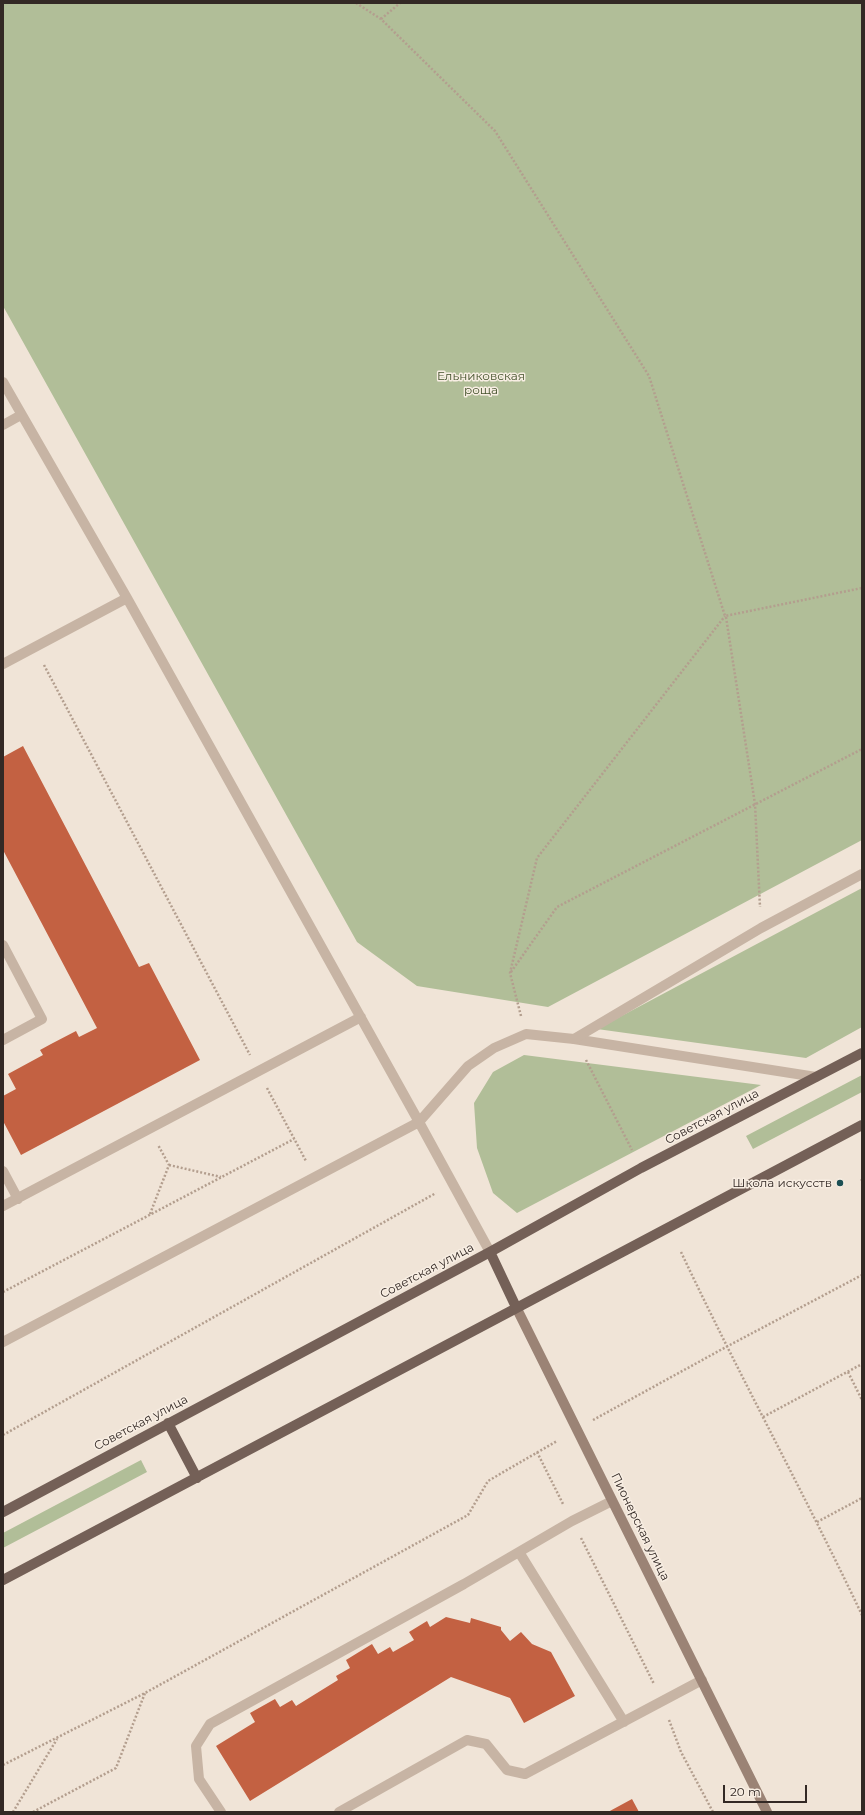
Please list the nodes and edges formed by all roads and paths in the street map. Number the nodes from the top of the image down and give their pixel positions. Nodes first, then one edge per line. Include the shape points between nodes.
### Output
1 (356, 3) edge
2 (400, 3) edge
3 (381, 19) junction
4 (3, 382) edge
5 (21, 415) junction
6 (3, 425) edge
7 (862, 588) edge
8 (127, 598) junction
9 (726, 616) junction
10 (35, 647) junction
11 (3, 664) edge
12 (862, 749) edge
13 (755, 804) junction
14 (862, 874) edge
15 (761, 928) junction
16 (3, 945) edge
17 (510, 974) junction
18 (361, 1017) junction
19 (526, 1034) junction
20 (574, 1039) junction
21 (3, 1040) edge
22 (862, 1053) edge
23 (259, 1071) junction
24 (816, 1077) junction
25 (419, 1122) junction
26 (862, 1126) edge
27 (294, 1139) junction
28 (633, 1152) dead end
29 (3, 1171) edge
30 (221, 1177) junction
31 (314, 1177) junction
32 (454, 1184) junction
33 (18, 1199) junction
34 (3, 1206) edge
35 (150, 1214) junction
36 (490, 1252) junction
37 (681, 1252) dead end
38 (862, 1275) edge
39 (3, 1292) edge
40 (516, 1307) junction
41 (3, 1342) edge
42 (726, 1347) junction
43 (862, 1364) edge
44 (848, 1372) junction
45 (862, 1400) edge
46 (763, 1417) junction
47 (592, 1421) dead end
48 (168, 1423) junction
49 (3, 1435) edge
50 (557, 1441) dead end
51 (537, 1452) junction
52 (197, 1478) junction
53 (862, 1498) edge
54 (612, 1501) junction
55 (3, 1512) edge
56 (572, 1521) junction
57 (817, 1522) junction
58 (519, 1552) junction
59 (3, 1580) edge
60 (862, 1615) edge
61 (702, 1680) junction
62 (145, 1693) junction
63 (662, 1701) junction
64 (624, 1722) junction
65 (57, 1737) junction
66 (3, 1765) edge
67 (13, 1812) edge
68 (33, 1812) edge
69 (221, 1812) edge
70 (339, 1812) edge
71 (713, 1812) edge
72 (767, 1812) edge

1 - 3 path
2 - 3 path
3 - 9 path via 495,131 649,376
4 - 5 street
5 - 6 street
5 - 8 street
7 - 9 path
8 - 10 street
8 - 18 street
9 - 13 path
9 - 17 path via 537,858
10 - 11 street
10 - 23 path
12 - 13 path
13 - 15 path
13 - 17 path via 557,907
14 - 15 street
15 - 20 street
16 - 21 street via 42,1019
17 - 19 path
18 - 23 street
18 - 25 street
19 - 20 street
19 - 25 street via 494,1048 468,1066
20 - 24 street
20 - 28 path
22 - 24 main road, Советская улица
23 - 27 path
23 - 33 street
24 - 36 main road, Советская улица via 641,1168
25 - 31 street
25 - 32 street
26 - 40 main road
27 - 30 path
27 - 31 path
29 - 33 street
30 - 35 path
30 - 35 path via 169,1165
31 - 41 street
32 - 36 street
32 - 49 path
33 - 34 street
35 - 39 path
36 - 40 main road, Пионерская улица
36 - 48 main road, Советская улица
37 - 42 path
38 - 42 path
40 - 52 main road
40 - 54 main road, Пионерская улица
42 - 46 path
42 - 47 path
43 - 44 path
44 - 45 path
44 - 46 path
46 - 57 path
48 - 52 main road
48 - 55 main road, Советская улица
50 - 51 path
51 - 56 path
51 - 62 path via 488,1480 468,1515
52 - 59 main road
53 - 57 path
54 - 56 street
54 - 61 main road, Пионерская улица
56 - 58 street
56 - 63 path
57 - 60 path
58 - 64 street
58 - 69 street via 210,1724 196,1746 199,1779
61 - 63 street
61 - 72 main road, Пионерская улица
62 - 65 path
62 - 68 path via 116,1768
63 - 64 street
63 - 71 path via 682,1752
64 - 70 street via 526,1774 507,1770 486,1744 467,1740
65 - 66 path
65 - 67 path

